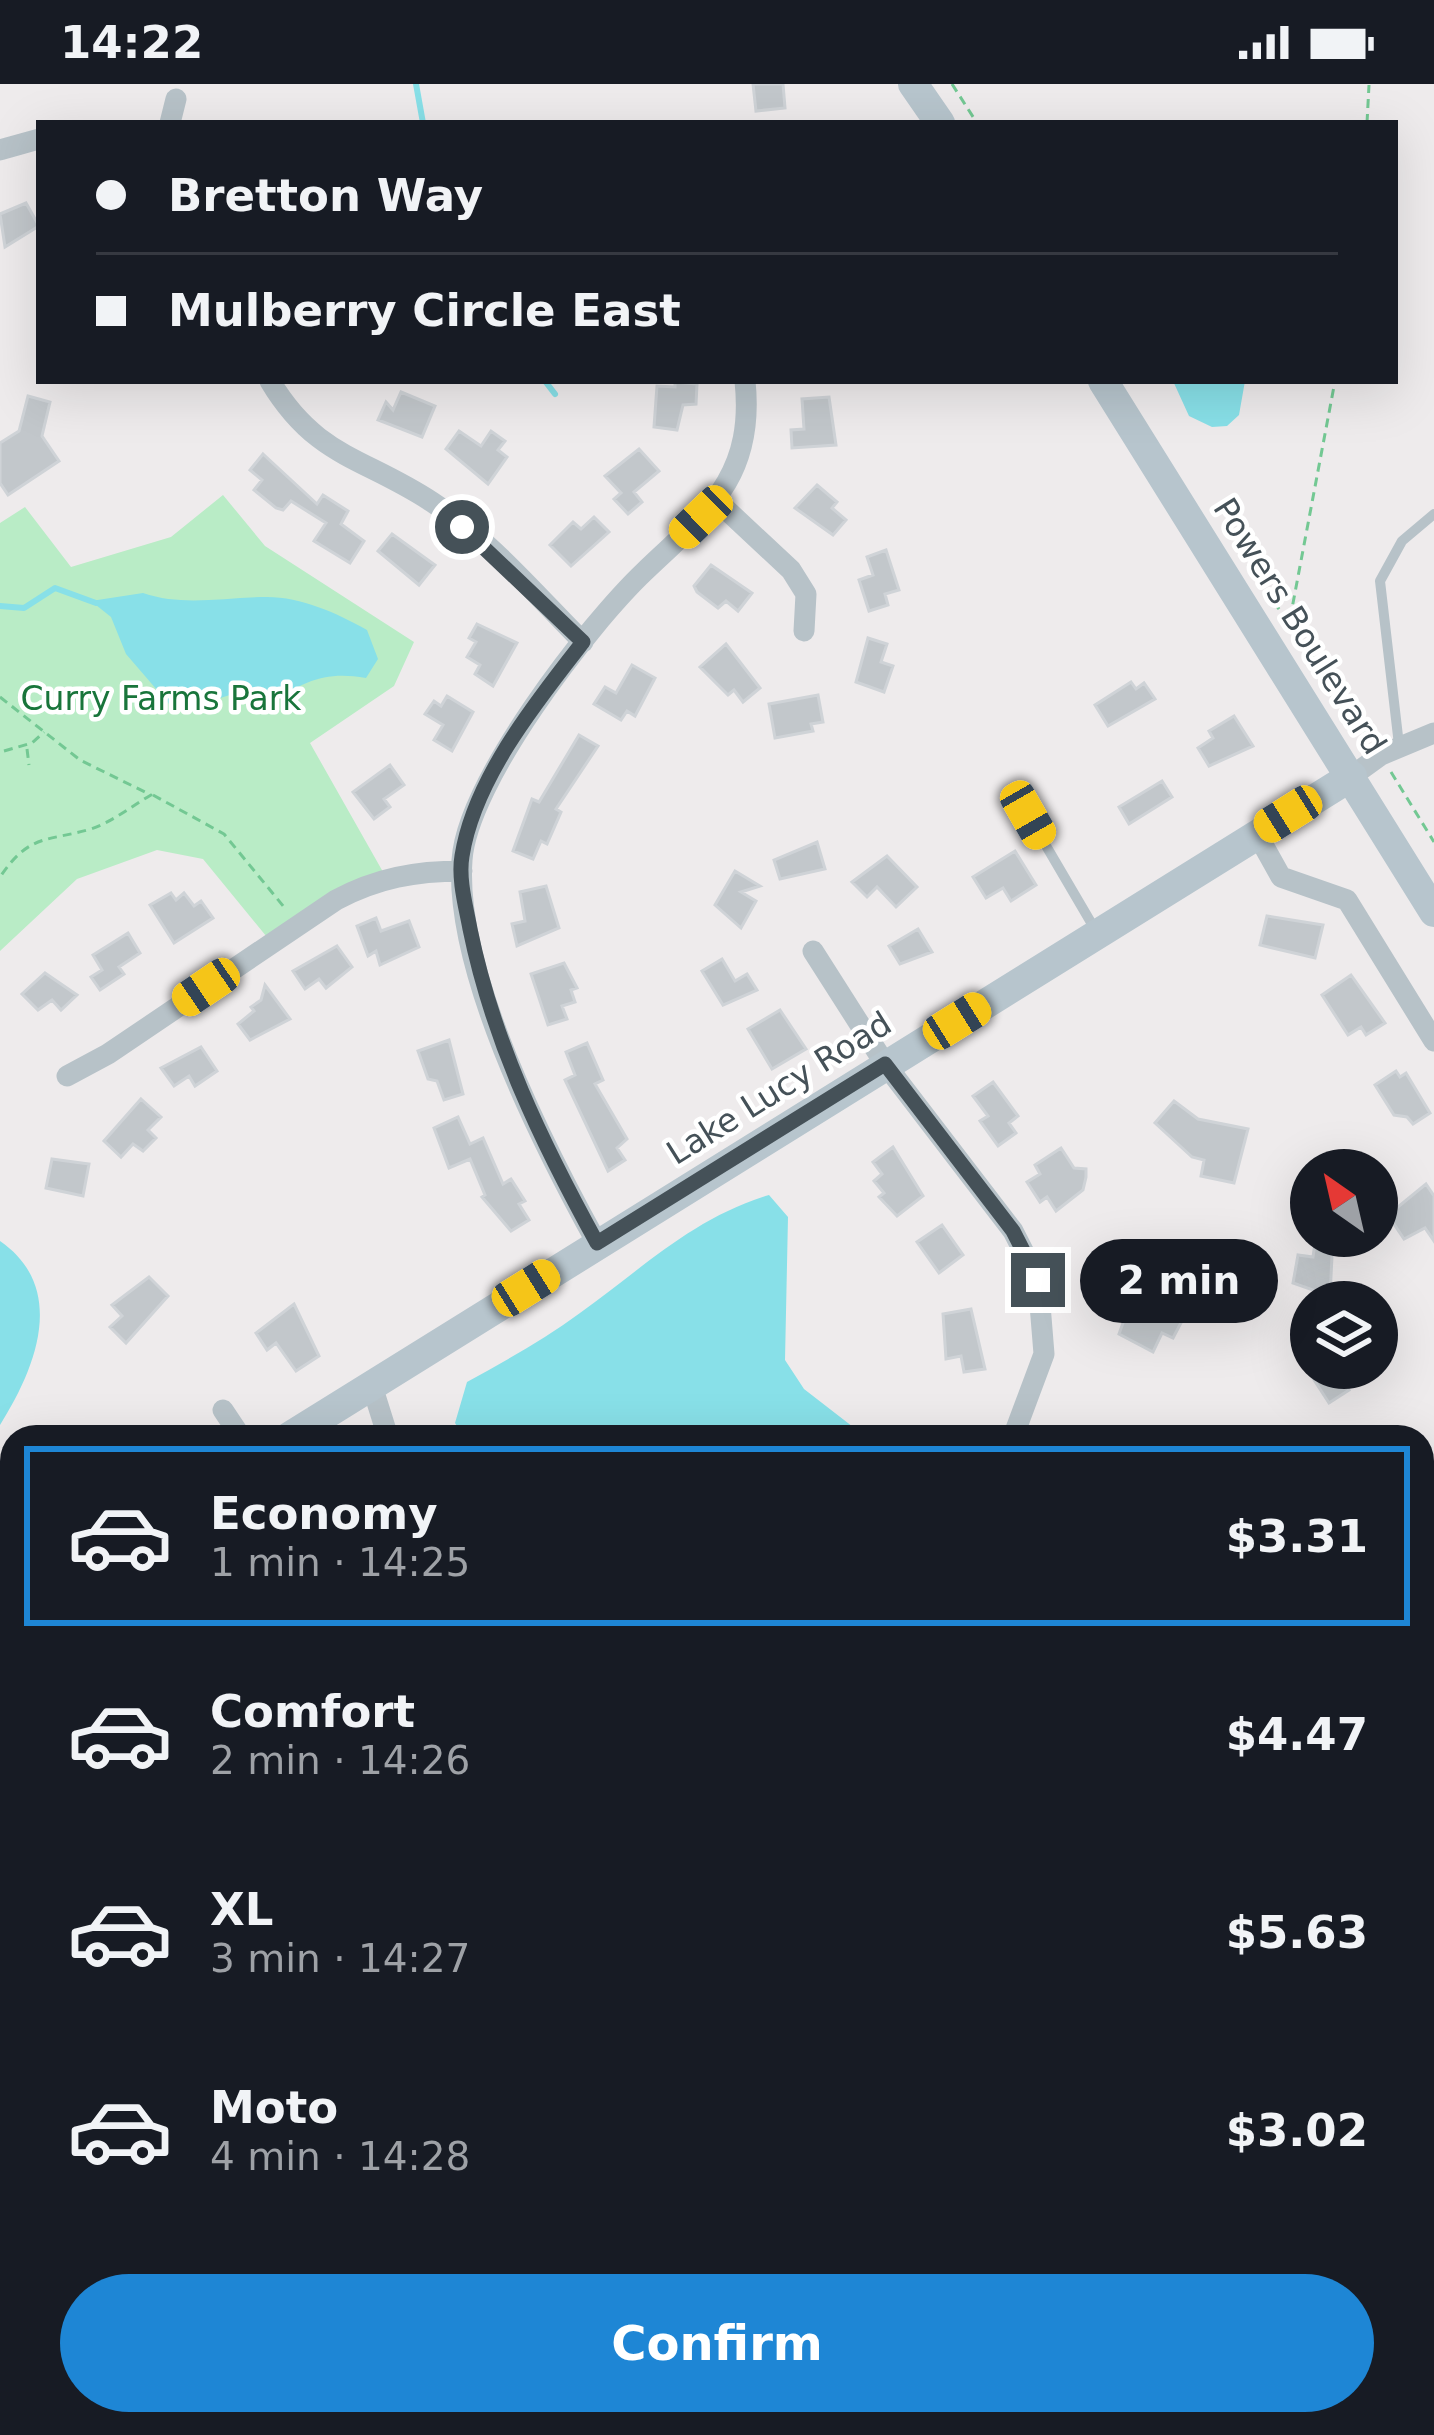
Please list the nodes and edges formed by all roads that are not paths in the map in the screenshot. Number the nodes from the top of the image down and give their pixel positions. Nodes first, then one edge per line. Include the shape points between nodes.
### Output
1 (914, 84) edge
2 (176, 99) dead end
3 (171, 120) edge
4 (938, 120) edge
5 (36, 140) edge
6 (0, 150) edge
7 (272, 384) edge
8 (745, 384) edge
9 (1105, 384) edge
10 (715, 499) junction
11 (1434, 514) edge
12 (804, 631) dead end
13 (583, 642) junction
14 (1434, 733) edge
15 (1390, 750) junction
16 (1352, 776) junction
17 (1028, 815) dead end
18 (1257, 834) junction
19 (463, 872) junction
20 (1434, 912) edge
21 (1098, 933) junction
22 (813, 951) dead end
23 (1434, 1041) edge
24 (885, 1064) junction
25 (67, 1076) dead end
26 (597, 1243) junction
27 (372, 1386) junction
28 (223, 1410) dead end
29 (233, 1425) edge
30 (309, 1425) edge
31 (384, 1425) edge
32 (1018, 1425) edge

1 - 4 street
2 - 3 street
5 - 6 street
7 - 13 street via 299,425 434,503
8 - 10 street via 746,445
9 - 16 street, Powers Boulevard
10 - 12 street via 791,570 806,594
10 - 13 street
11 - 15 lane via 1402,541 1380,581
13 - 19 street via 487,786
14 - 15 street, Lake Lucy Road
15 - 16 street, Lake Lucy Road
16 - 18 street, Lake Lucy Road
16 - 20 street, Powers Boulevard
17 - 21 lane
18 - 21 street, Lake Lucy Road
18 - 23 street via 1281,877 1347,900
19 - 25 street via 369,883
19 - 26 street via 479,972 508,1057 542,1143
21 - 24 street, Lake Lucy Road
22 - 24 street
24 - 26 street, Lake Lucy Road
24 - 32 street via 1013,1231 1038,1280 1045,1354
26 - 27 street, Lake Lucy Road
27 - 30 street, Lake Lucy Road
27 - 31 street
28 - 29 street

